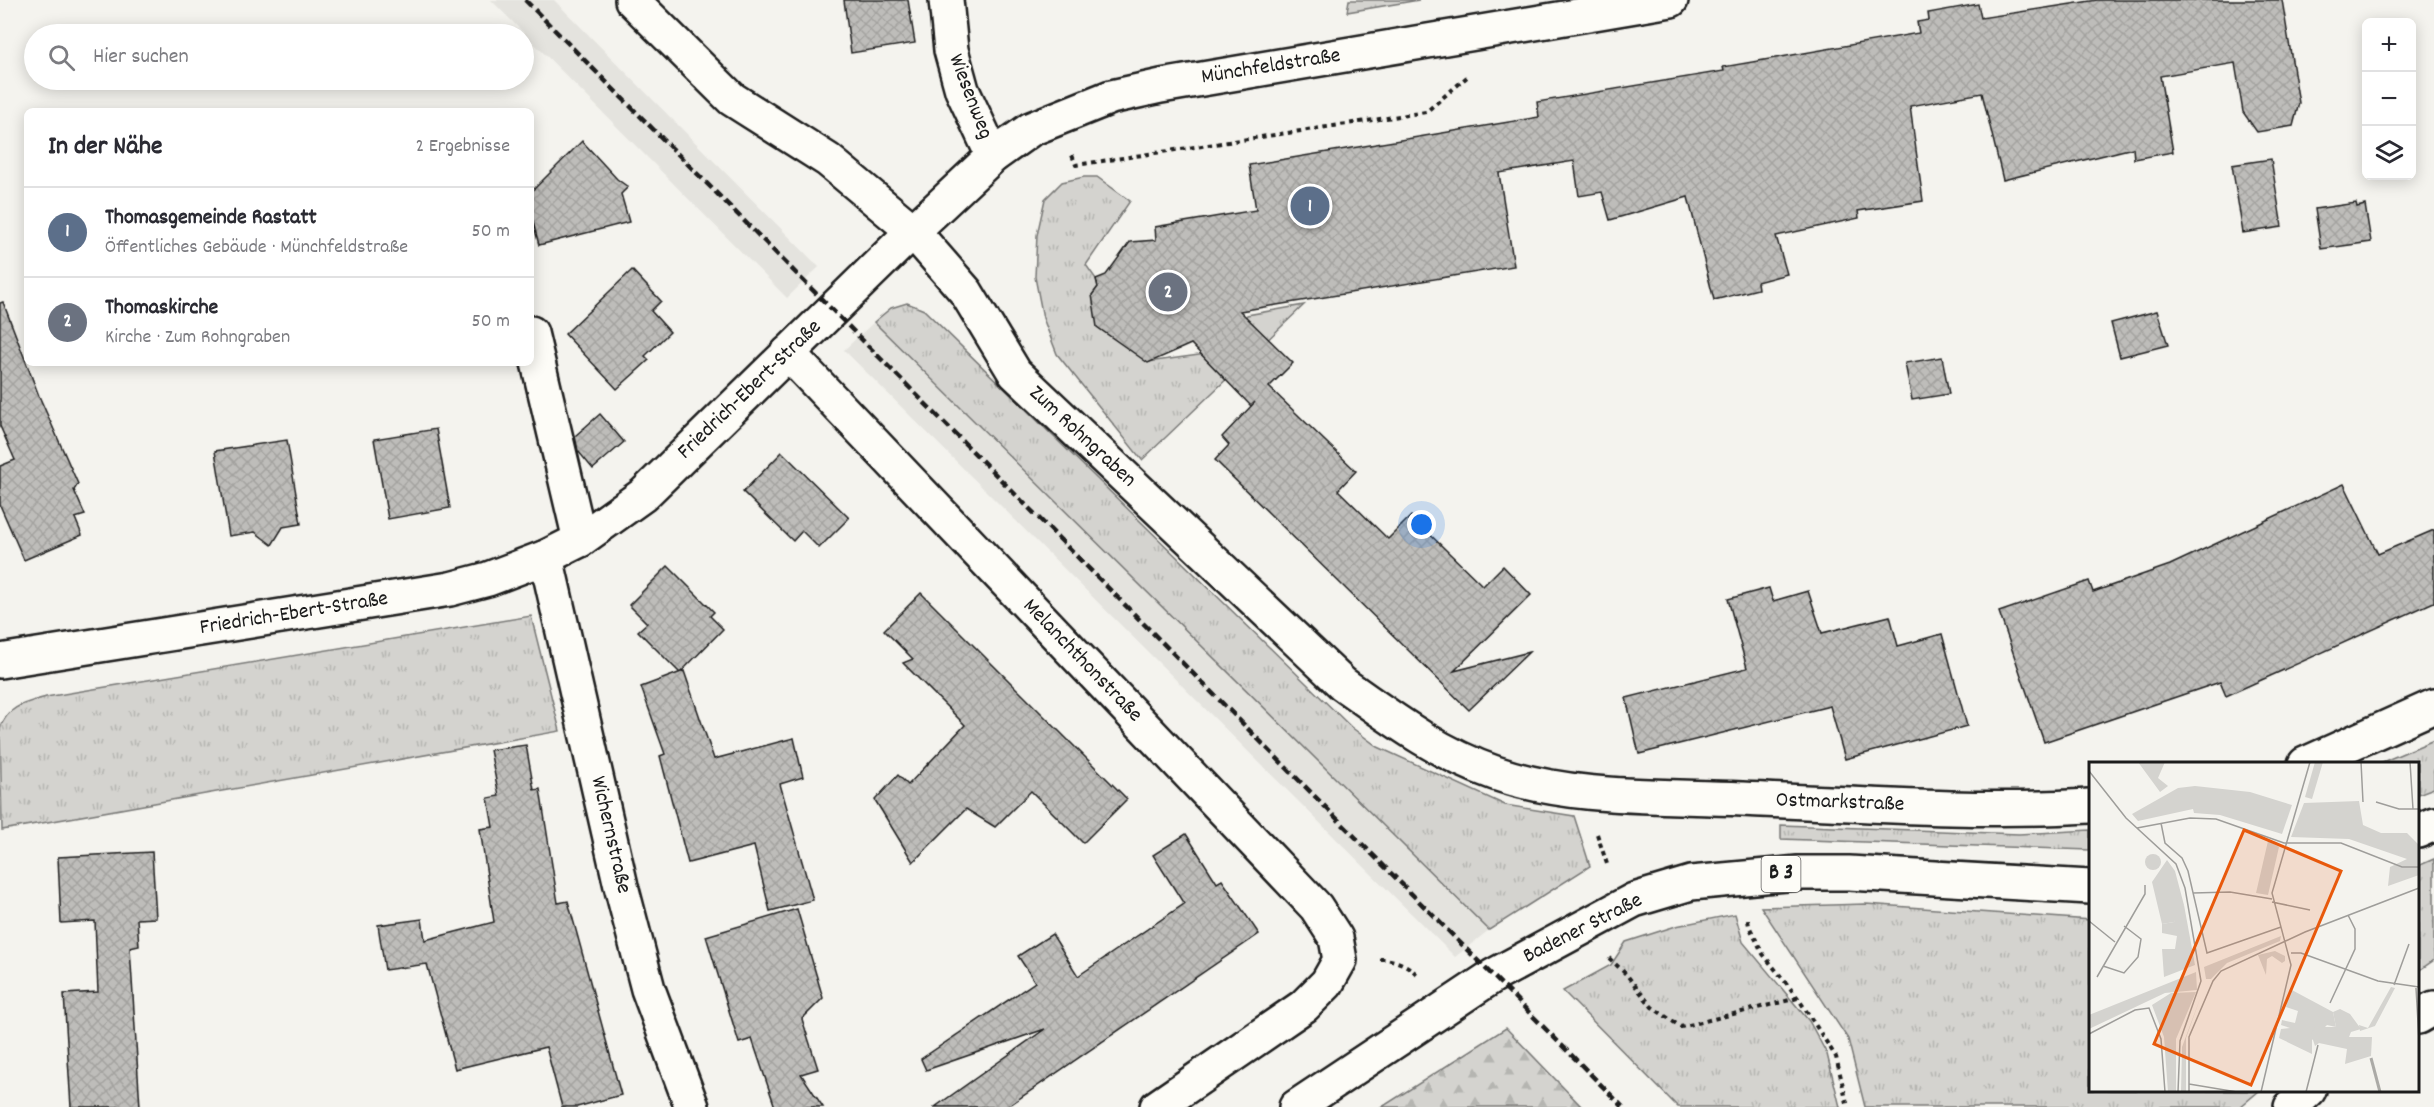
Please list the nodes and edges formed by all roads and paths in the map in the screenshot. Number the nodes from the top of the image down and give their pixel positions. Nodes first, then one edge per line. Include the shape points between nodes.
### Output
1 (632, 0) edge
2 (946, 0) edge
3 (1671, 0) edge
4 (1466, 34) junction
5 (1055, 119) junction
6 (993, 156) junction
7 (913, 231) junction
8 (534, 346) edge
9 (788, 353) junction
10 (579, 540) junction
11 (546, 557) junction
12 (0, 661) edge
13 (2434, 706) edge
14 (2309, 762) edge
15 (1589, 792) joint
16 (2089, 806) edge
17 (2434, 824) edge
18 (2419, 831) edge
19 (2089, 887) edge
20 (1577, 930) junction
21 (1334, 971) junction
22 (1798, 998) dead end
23 (2434, 1008) edge
24 (1440, 1011) junction
25 (2419, 1016) edge
26 (2307, 1092) edge
27 (692, 1107) edge
28 (1157, 1107) edge
29 (1296, 1107) edge
30 (2290, 1107) edge

1 - 7 street, Zum Rohngraben via 732,99 828,160
2 - 6 street, Wiesenweg via 951,50 962,90
3 - 4 street, Münchfeldstraße
4 - 5 street, Münchfeldstraße via 1161,86 1111,97
4 - 5 path via 1472,73 1426,112 1076,165
5 - 6 street, Münchfeldstraße via 1031,129
6 - 7 street, Münchfeldstraße
7 - 9 street, Friedrich-Ebert-Straße
7 - 15 street, Zum Rohngraben via 966,292 1015,373 1344,684 1402,726 1494,773 1545,788
8 - 10 street
9 - 10 street, Friedrich-Ebert-Straße via 643,495
9 - 21 street, Melanchthonstraße via 1316,907 1336,938
10 - 11 street, Friedrich-Ebert-Straße
11 - 12 street, Friedrich-Ebert-Straße via 450,589
11 - 27 street, Wichernstraße via 648,989
13 - 14 street
15 - 16 street, Ostmarkstraße via 1939,806
17 - 18 street
19 - 20 street, Badener Straße / B 3 via 1849,873 1744,877 1691,883 1634,900
20 - 22 path via 1626,974 1652,1006 1681,1027
20 - 24 street, Badener Straße / B 3 via 1493,976
21 - 24 path via 1386,958 1413,969
21 - 28 street via 1304,1006
23 - 25 street
24 - 29 street, Badener Straße / B 3
26 - 30 street

